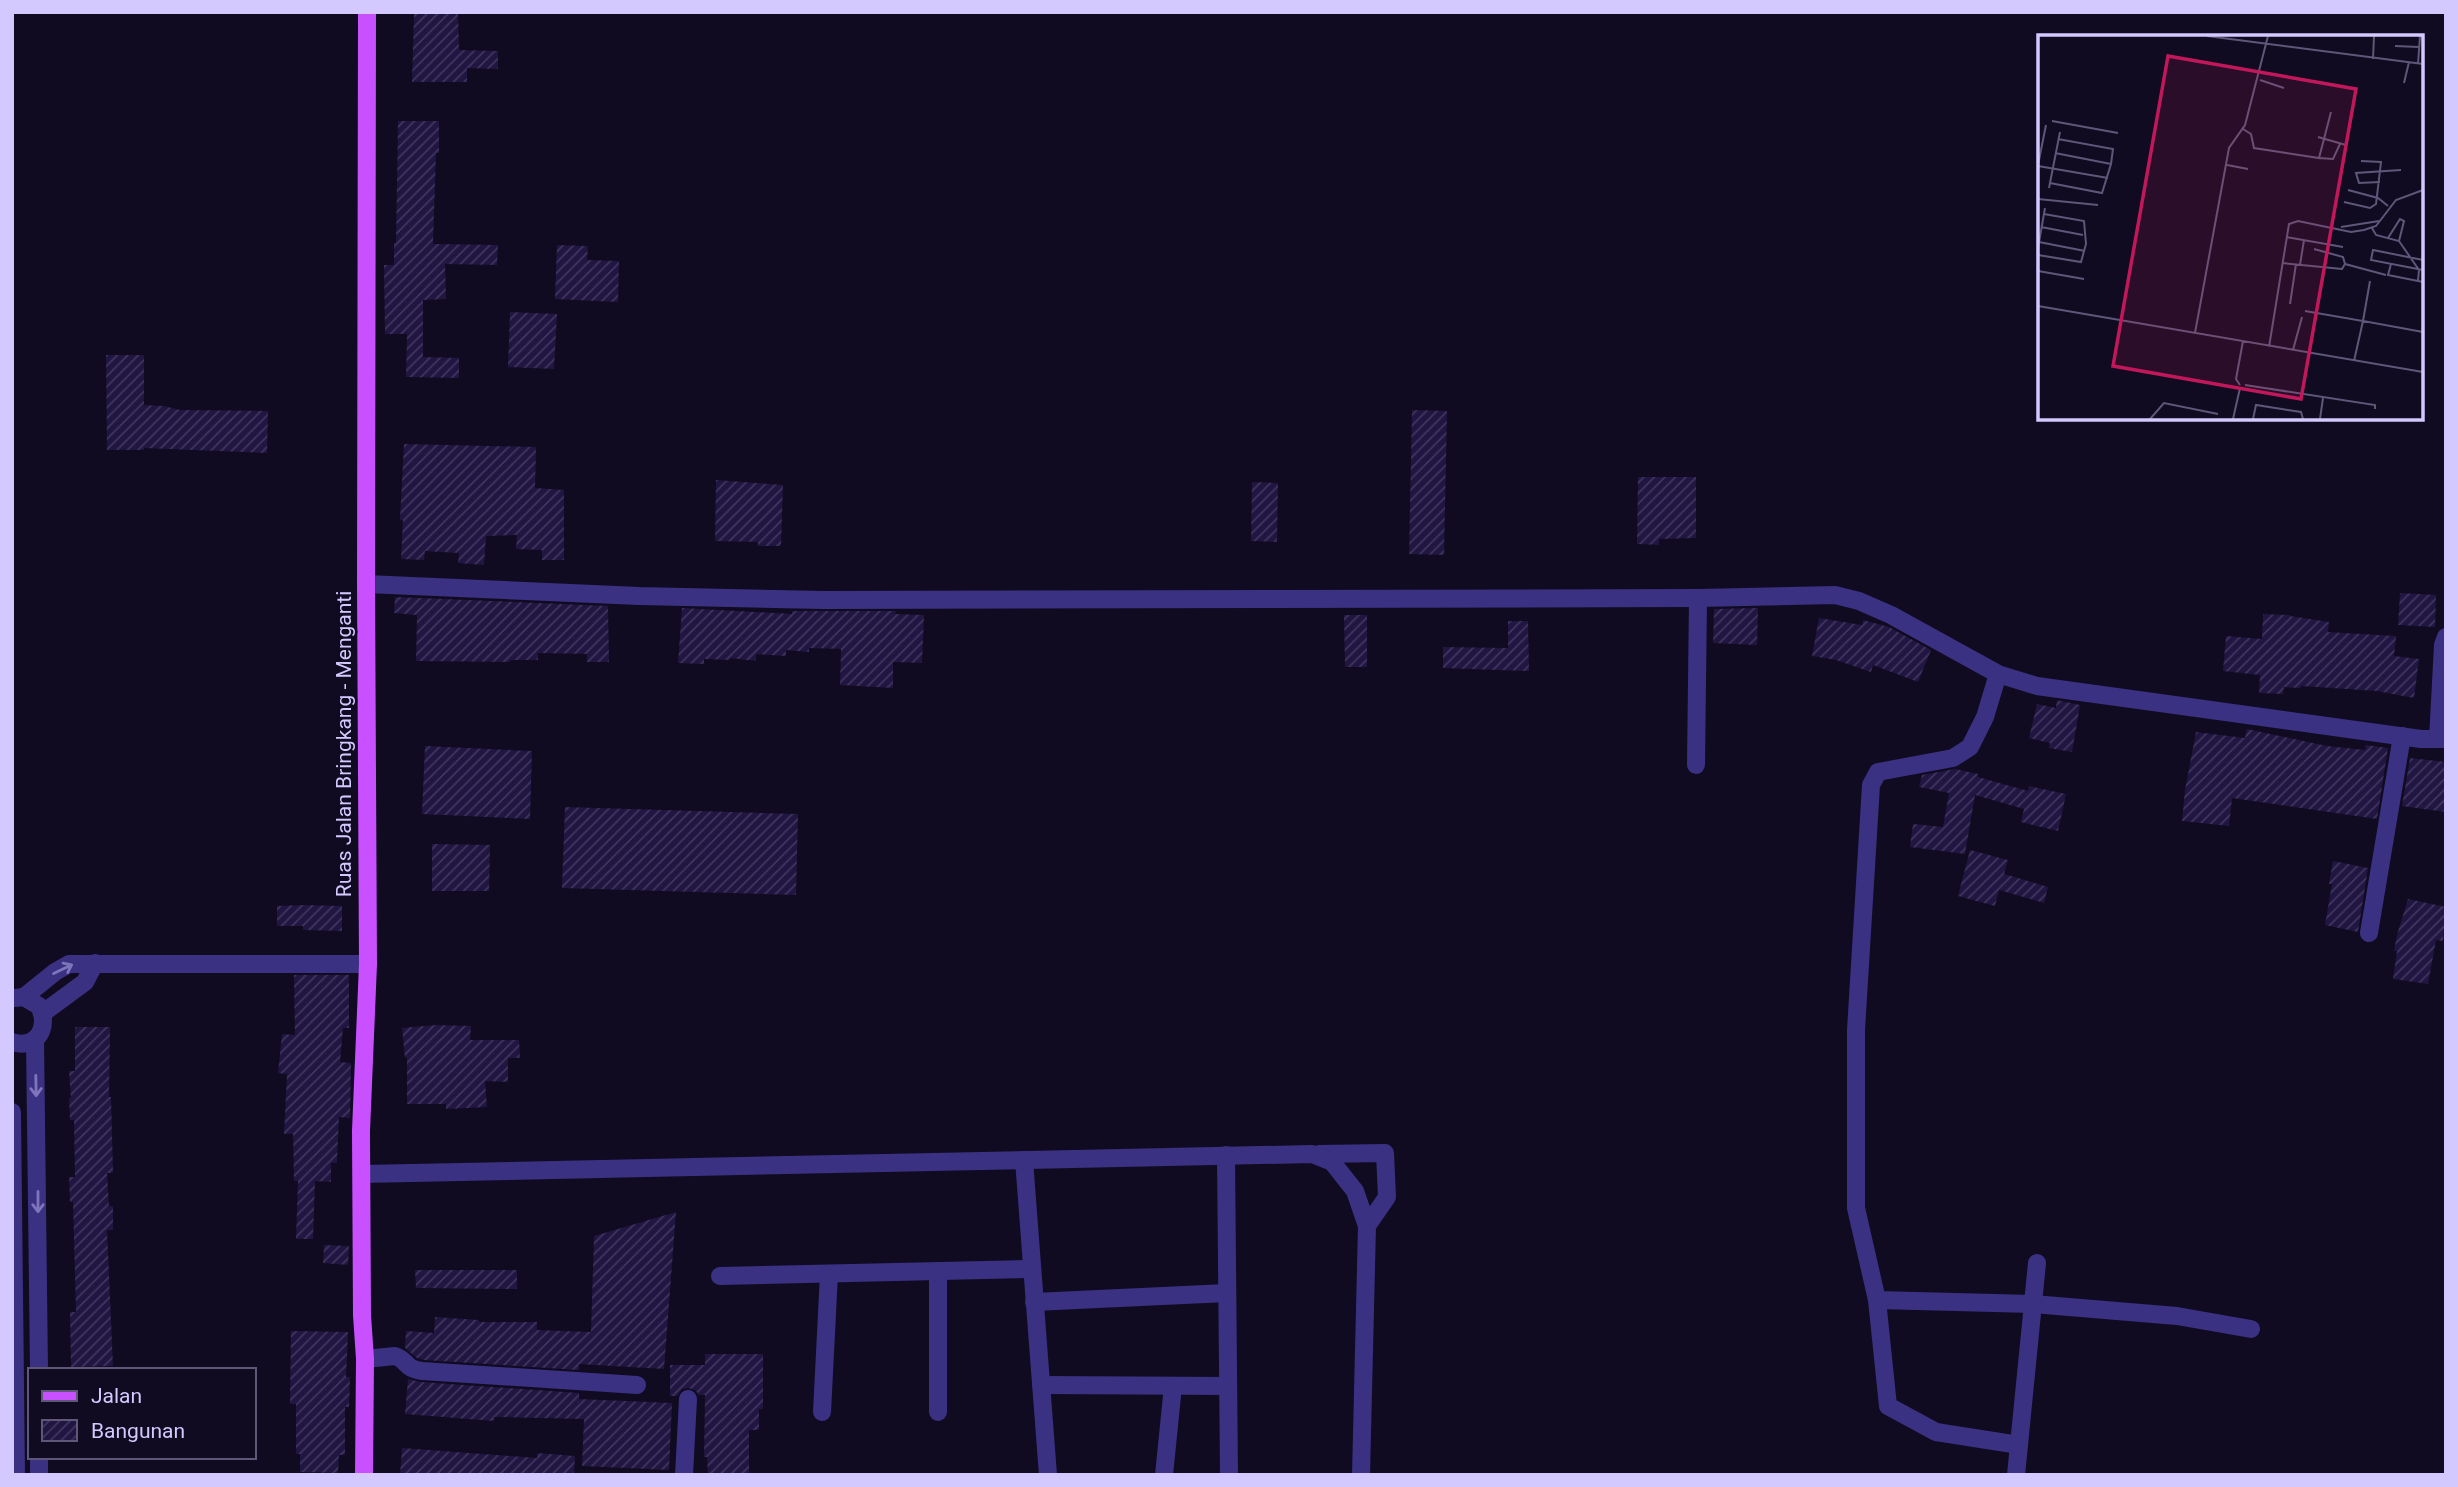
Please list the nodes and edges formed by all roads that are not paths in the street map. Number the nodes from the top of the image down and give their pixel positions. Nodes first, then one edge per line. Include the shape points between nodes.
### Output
1 (367, 12) edge
2 (366, 584) junction
3 (1698, 598) junction
4 (2446, 637) edge
5 (1998, 674) junction
6 (2402, 736) junction
7 (2442, 739) edge
8 (1696, 765) dead end
9 (2369, 933) dead end
10 (95, 963) junction
11 (368, 964) junction
12 (18, 998) edge
13 (43, 1013) junction
14 (35, 1039) junction
15 (12, 1042) edge
16 (12, 1112) edge
17 (1312, 1154) junction
18 (1226, 1155) junction
19 (1024, 1160) junction
20 (362, 1174) junction
21 (1367, 1226) junction
22 (2037, 1263) dead end
23 (1032, 1269) junction
24 (938, 1271) junction
25 (829, 1274) junction
26 (720, 1276) dead end
27 (1227, 1293) junction
28 (1877, 1300) junction
29 (1034, 1302) junction
30 (2033, 1304) junction
31 (2251, 1329) dead end
32 (365, 1359) junction
33 (39, 1368) edge
34 (637, 1385) dead end
35 (1041, 1385) junction
36 (1173, 1386) junction
37 (1228, 1386) junction
38 (688, 1399) dead end
39 (822, 1412) dead end
40 (938, 1412) dead end
41 (22, 1414) edge
42 (2019, 1445) junction
43 (16, 1475) edge
44 (364, 1475) edge
45 (684, 1475) edge
46 (1048, 1475) edge
47 (1164, 1475) edge
48 (1229, 1475) edge
49 (1361, 1475) edge
50 (2016, 1475) edge

1 - 2 main road, Ruas Jalan Bringkang - Menganti
2 - 3 street via 823,600
2 - 11 main road, Ruas Jalan Bringkang - Menganti
3 - 5 street via 1847,598 1891,614
3 - 8 street
4 - 7 street
5 - 6 street via 2037,687
5 - 28 street via 1970,747 1953,758 1878,772 1871,785 1856,1030 1856,1208
6 - 7 street
6 - 9 street
10 - 11 street
12 -> 10 street via 69,964
10 - 13 street via 85,982
11 - 20 main road, Ruas Jalan Bringkang - Menganti
12 - 13 street via 39,1006
13 - 14 street via 44,1023
14 - 15 street
14 -> 33 street
16 - 41 street
17 - 18 street
17 - 21 street via 1332,1162 1355,1191
17 - 21 street via 1385,1153 1387,1197
18 - 19 street
18 - 27 street
19 - 20 street
19 - 23 street
20 - 32 main road, Ruas Jalan Bringkang - Menganti
21 - 49 street
22 - 30 street
23 - 24 street
23 - 29 street
24 - 25 street
24 - 40 street
25 - 26 street
25 - 39 street
27 - 29 street
27 - 37 street
28 - 30 street
28 - 42 street via 1888,1406 1936,1432
29 - 35 street
30 - 31 street via 2176,1316
30 - 42 street
32 - 34 street via 395,1356 407,1367 422,1371
32 - 44 main road, Ruas Jalan Bringkang - Menganti
35 - 36 street
35 - 46 street
36 - 37 street
36 - 47 street
37 - 48 street
38 - 45 street
41 - 43 street
42 - 50 street

